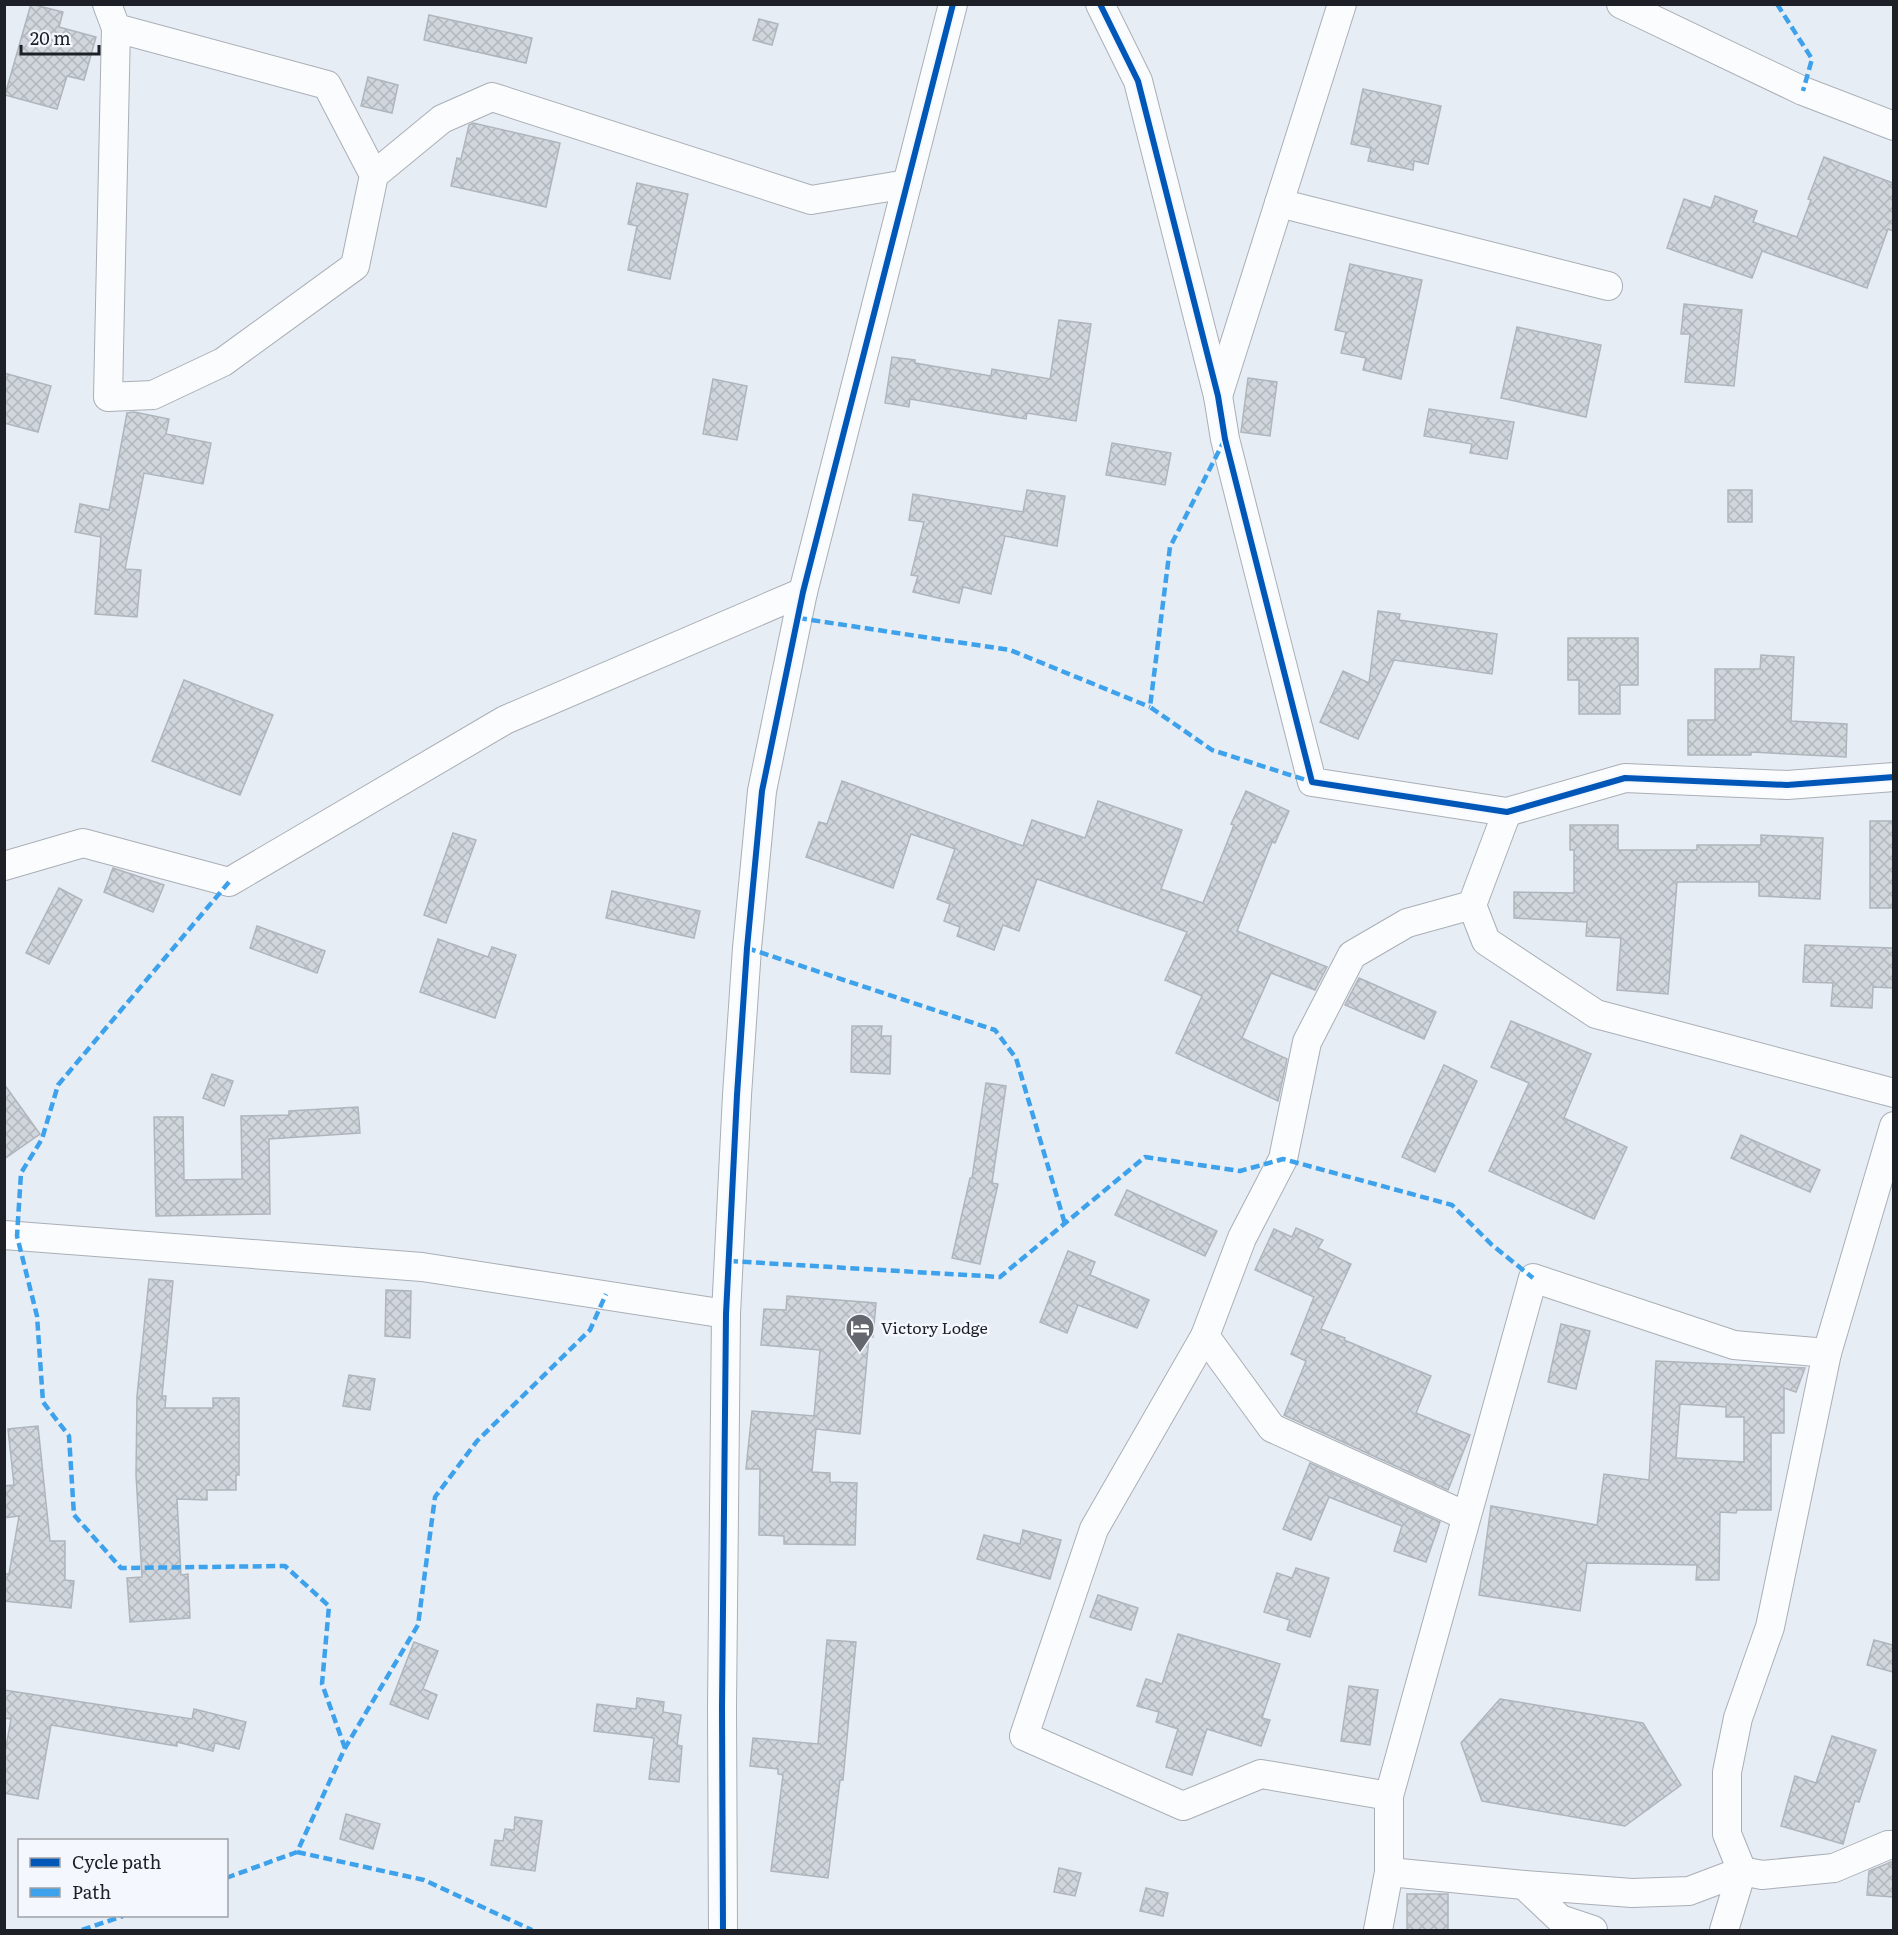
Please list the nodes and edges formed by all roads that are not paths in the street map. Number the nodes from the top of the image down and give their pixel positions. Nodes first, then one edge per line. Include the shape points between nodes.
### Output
1 (953, 4) edge
2 (1100, 4) edge
3 (1342, 4) edge
4 (1636, 8) edge
5 (111, 16) edge
6 (1893, 126) edge
7 (374, 175) junction
8 (907, 184) junction
9 (1279, 203) junction
10 (1608, 286) dead end
11 (1218, 396) junction
12 (803, 592) junction
13 (1893, 777) edge
14 (1507, 812) junction
15 (4, 866) edge
16 (1472, 905) junction
17 (1893, 1093) edge
18 (1893, 1125) edge
19 (4, 1235) edge
20 (726, 1314) junction
21 (1205, 1336) junction
22 (1827, 1353) junction
23 (1466, 1516) junction
24 (1389, 1796) junction
25 (1893, 1845) edge
26 (1742, 1871) junction
27 (1389, 1872) junction
28 (1524, 1886) junction
29 (723, 1930) edge
30 (1378, 1930) edge
31 (1593, 1930) edge
32 (1724, 1930) edge

1 - 8 street
2 - 11 street via 1138,81
3 - 9 street
4 - 6 street via 1803,91
5 - 7 street via 327,86
5 - 7 street via 108,397 153,395 223,362 355,266
7 - 8 street via 442,119 492,97 811,200
8 - 12 street
9 - 10 street
9 - 11 street
11 - 14 street via 1225,439 1312,782
12 - 15 street via 506,720 229,882 83,843
12 - 20 street via 762,791 747,948
13 - 14 street via 1787,785 1625,778
14 - 16 street
16 - 17 street via 1486,941 1596,1014
16 - 21 street via 1407,923 1352,955 1307,1042 1283,1159 1242,1238
18 - 22 street
19 - 20 street via 422,1267
20 - 29 street
21 - 23 street via 1272,1428
21 - 24 street via 1094,1529 1024,1736 1183,1806 1261,1774
22 - 23 street via 1734,1345 1533,1278
22 - 26 street via 1770,1627 1738,1718 1727,1772 1727,1834
23 - 24 street
24 - 27 street
25 - 26 street via 1833,1868 1762,1875
26 - 28 street via 1689,1891 1632,1893
26 - 32 street
27 - 28 street
27 - 30 street
28 - 31 street via 1560,1919

